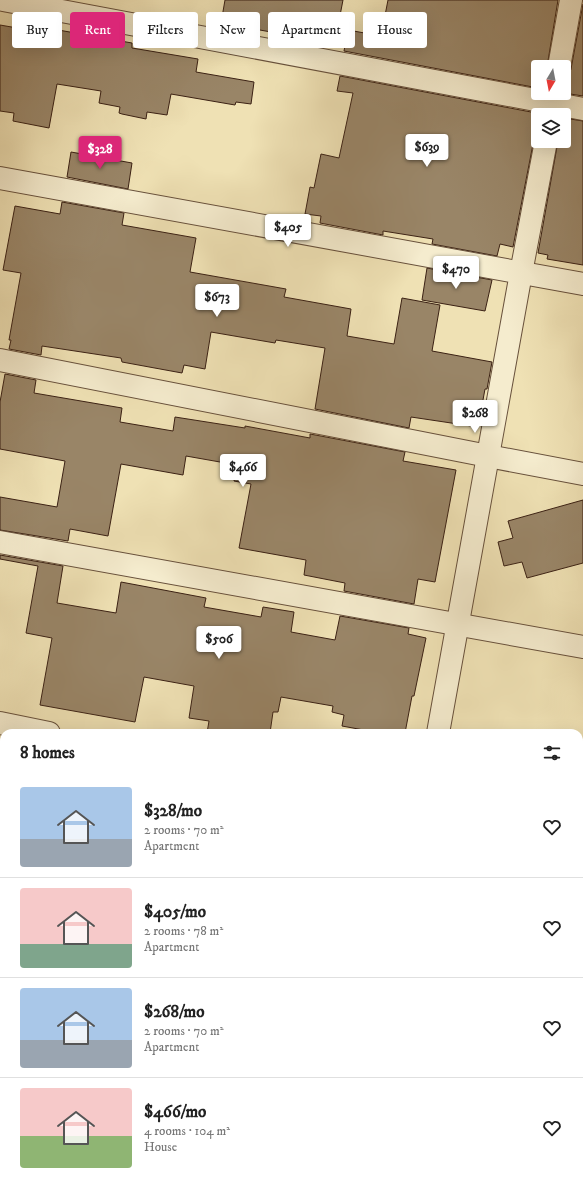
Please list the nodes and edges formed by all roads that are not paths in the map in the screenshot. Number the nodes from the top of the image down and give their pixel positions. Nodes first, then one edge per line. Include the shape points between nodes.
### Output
1 (3, 0) edge
2 (570, 0) edge
3 (560, 60) edge
4 (553, 104) edge
5 (583, 109) edge
6 (545, 148) edge
7 (0, 178) edge
8 (521, 273) junction
9 (583, 284) edge
10 (0, 360) edge
11 (488, 456) junction
12 (583, 474) edge
13 (0, 542) edge
14 (457, 625) junction
15 (583, 648) edge
16 (0, 723) edge
17 (29, 729) edge
18 (439, 729) edge

1 - 4 street
2 - 3 street
4 - 5 street
6 - 8 street
7 - 8 street
8 - 9 street
8 - 11 street
10 - 11 street
11 - 12 street
11 - 14 street
13 - 14 street
14 - 15 street
14 - 18 street
16 - 17 street

